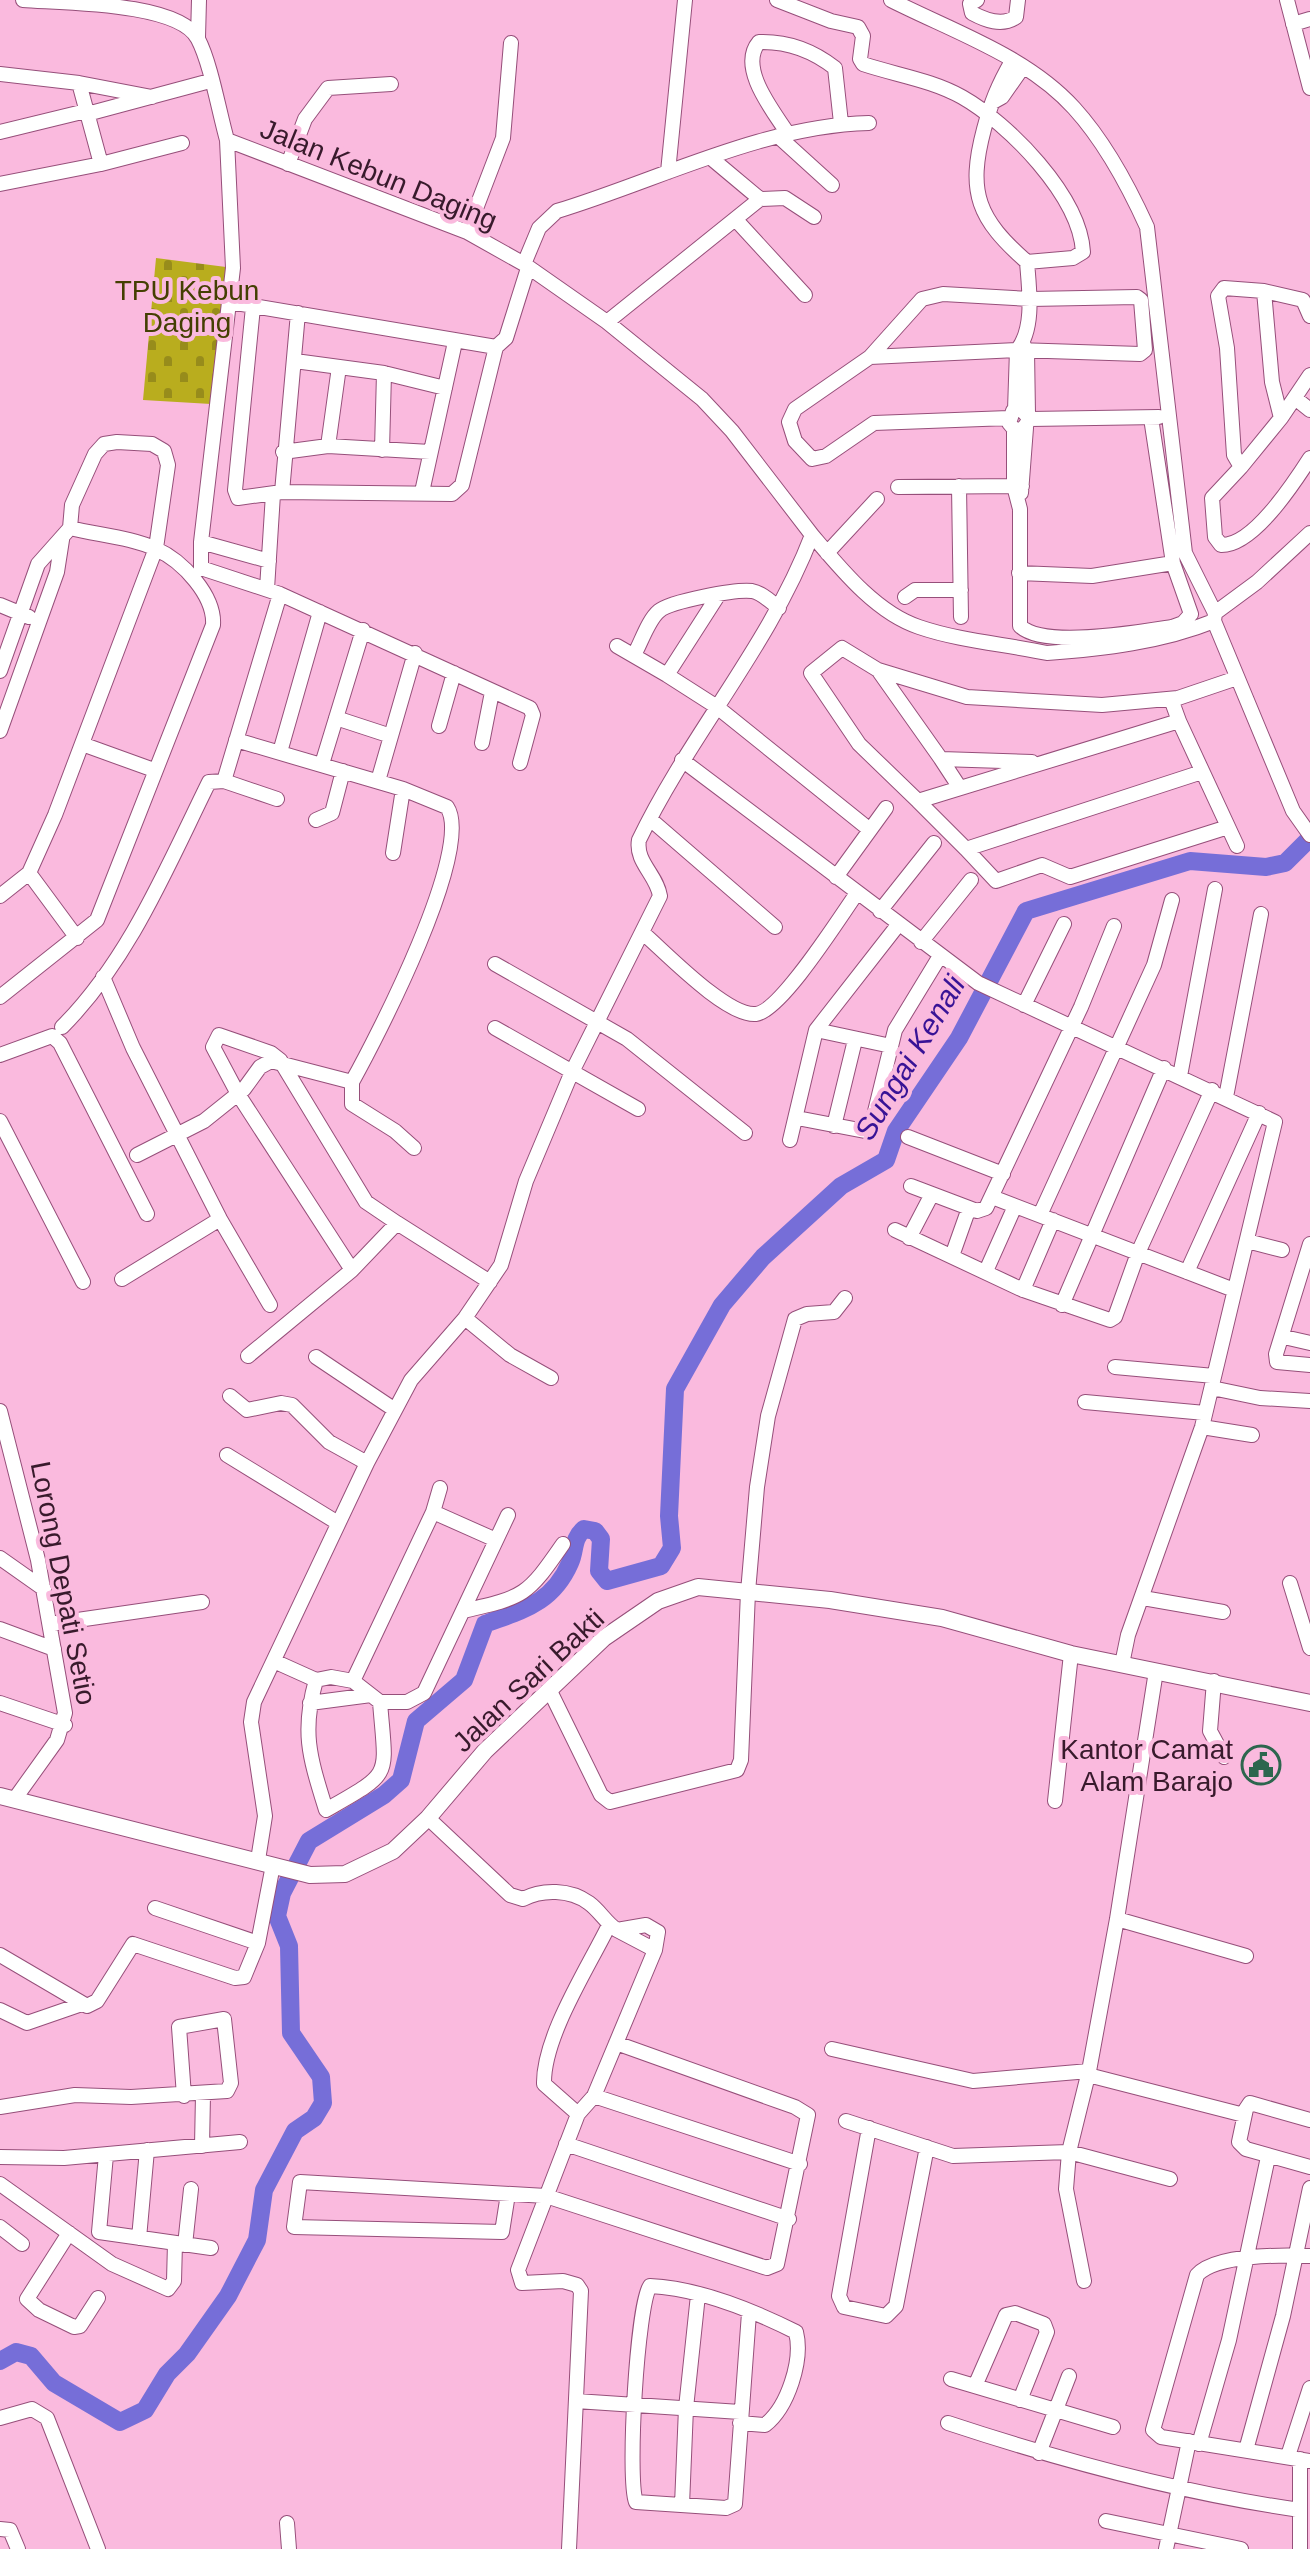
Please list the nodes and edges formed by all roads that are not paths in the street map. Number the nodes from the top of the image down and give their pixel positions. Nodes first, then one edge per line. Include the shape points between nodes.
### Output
1 (23, 0) edge
2 (199, 0) edge
3 (685, 0) edge
4 (777, 0) edge
5 (891, 0) edge
6 (977, 0) edge
7 (1018, 0) edge
8 (1287, 0) edge
9 (1310, 19) edge
10 (1293, 24) junction
11 (198, 37) junction
12 (511, 43) dead end
13 (1018, 64) junction
14 (0, 74) edge
15 (210, 81) junction
16 (79, 83) junction
17 (391, 84) dead end
18 (1310, 88) edge
19 (152, 97) junction
20 (990, 109) junction
21 (86, 113) junction
22 (841, 123) junction
23 (869, 123) dead end
24 (0, 132) edge
25 (783, 135) junction
26 (227, 140) junction
27 (182, 143) dead end
28 (711, 158) junction
29 (101, 164) junction
30 (288, 164) junction
31 (668, 172) junction
32 (0, 184) edge
33 (832, 185) dead end
34 (760, 199) junction
35 (814, 217) dead end
36 (737, 221) junction
37 (467, 232) junction
38 (1027, 262) junction
39 (526, 266) junction
40 (1264, 291) junction
41 (805, 295) dead end
42 (1030, 299) junction
43 (230, 302) junction
44 (253, 307) junction
45 (298, 313) junction
46 (1310, 316) edge
47 (607, 322) junction
48 (455, 342) junction
49 (496, 347) junction
50 (1022, 348) junction
51 (870, 357) junction
52 (295, 361) junction
53 (339, 367) junction
54 (384, 373) junction
55 (1310, 375) edge
56 (445, 388) junction
57 (1295, 398) junction
58 (1310, 410) edge
59 (1168, 417) junction
60 (1151, 418) junction
61 (1281, 418) junction
62 (1020, 420) junction
63 (328, 446) junction
64 (382, 450) junction
65 (283, 452) junction
66 (430, 452) junction
67 (1310, 458) edge
68 (1241, 467) junction
69 (959, 486) junction
70 (898, 487) dead end
71 (1019, 490) junction
72 (422, 492) junction
73 (277, 493) junction
74 (877, 499) dead end
75 (1310, 533) edge
76 (66, 534) junction
77 (812, 535) junction
78 (201, 542) junction
79 (156, 548) junction
80 (827, 553) junction
81 (35, 560) junction
82 (269, 561) junction
83 (1173, 563) junction
84 (57, 572) junction
85 (1019, 573) junction
86 (961, 590) junction
87 (274, 592) junction
88 (719, 594) junction
89 (905, 597) dead end
90 (0, 605) edge
91 (779, 608) junction
92 (320, 612) junction
93 (23, 615) junction
94 (961, 617) dead end
95 (1214, 617) junction
96 (39, 621) junction
97 (363, 630) junction
98 (617, 646) dead end
99 (415, 653) junction
100 (634, 655) junction
101 (878, 670) junction
102 (0, 671) edge
103 (454, 673) junction
104 (667, 675) junction
105 (1237, 678) junction
106 (920, 683) junction
107 (492, 692) junction
108 (898, 699) junction
109 (1171, 699) junction
110 (717, 707) junction
111 (336, 718) junction
112 (1179, 721) junction
113 (439, 726) dead end
114 (0, 731) edge
115 (391, 736) junction
116 (236, 740) junction
117 (482, 743) dead end
118 (82, 744) junction
119 (280, 752) junction
120 (941, 759) junction
121 (682, 760) junction
122 (520, 763) dead end
123 (1044, 763) junction
124 (322, 764) junction
125 (154, 770) junction
126 (343, 771) junction
127 (1202, 772) junction
128 (224, 781) junction
129 (378, 781) junction
130 (960, 788) junction
131 (403, 789) junction
132 (277, 799) dead end
133 (918, 801) junction
134 (886, 808) dead end
135 (650, 819) junction
136 (316, 820) dead end
137 (1228, 827) junction
138 (870, 830) junction
139 (1307, 832) edge
140 (934, 843) dead end
141 (1237, 846) dead end
142 (966, 849) junction
143 (393, 853) dead end
144 (29, 873) junction
145 (836, 877) junction
146 (971, 880) dead end
147 (1215, 889) dead end
148 (857, 893) junction
149 (0, 896) edge
150 (1172, 900) dead end
151 (880, 911) junction
152 (1261, 914) dead end
153 (1064, 924) dead end
154 (898, 925) junction
155 (1114, 926) dead end
156 (775, 927) dead end
157 (643, 933) junction
158 (77, 938) junction
159 (921, 942) junction
160 (940, 956) junction
161 (495, 964) dead end
162 (103, 977) junction
163 (0, 997) edge
164 (1024, 1005) junction
165 (596, 1022) junction
166 (62, 1027) dead end
167 (1071, 1027) junction
168 (495, 1028) dead end
169 (816, 1030) junction
170 (855, 1040) junction
171 (891, 1046) junction
172 (1119, 1048) junction
173 (0, 1055) edge
174 (280, 1060) junction
175 (1164, 1068) junction
176 (571, 1074) junction
177 (1180, 1076) junction
178 (352, 1082) junction
179 (1212, 1090) junction
180 (238, 1094) junction
181 (1226, 1097) junction
182 (638, 1109) dead end
183 (1259, 1113) junction
184 (797, 1118) junction
185 (0, 1121) edge
186 (834, 1126) junction
187 (745, 1133) dead end
188 (178, 1135) junction
189 (908, 1137) dead end
190 (790, 1140) dead end
191 (414, 1148) dead end
192 (137, 1155) dead end
193 (1003, 1174) junction
194 (911, 1186) dead end
195 (932, 1194) junction
196 (992, 1197) junction
197 (1015, 1206) junction
198 (969, 1208) junction
199 (147, 1214) dead end
200 (1047, 1218) junction
201 (220, 1219) junction
202 (397, 1223) junction
203 (895, 1230) dead end
204 (1092, 1235) junction
205 (909, 1238) junction
206 (1247, 1241) junction
207 (1310, 1244) edge
208 (1282, 1250) dead end
209 (1138, 1253) junction
210 (952, 1256) junction
211 (352, 1270) junction
212 (986, 1271) junction
213 (1187, 1272) junction
214 (122, 1279) dead end
215 (83, 1282) dead end
216 (490, 1282) junction
217 (1023, 1290) junction
218 (1234, 1290) junction
219 (845, 1298) dead end
220 (270, 1305) dead end
221 (1062, 1305) junction
222 (465, 1318) junction
223 (1284, 1337) junction
224 (1310, 1343) edge
225 (248, 1356) dead end
226 (316, 1357) dead end
227 (1310, 1365) edge
228 (1115, 1367) dead end
229 (551, 1378) dead end
230 (1213, 1382) junction
231 (230, 1396) dead end
232 (1310, 1401) edge
233 (1085, 1402) dead end
234 (395, 1410) junction
235 (0, 1411) edge
236 (1203, 1420) junction
237 (1252, 1435) dead end
238 (227, 1455) dead end
239 (367, 1463) junction
240 (440, 1488) dead end
241 (433, 1512) junction
242 (508, 1515) dead end
243 (338, 1523) junction
244 (496, 1540) junction
245 (563, 1544) dead end
246 (0, 1558) edge
247 (1290, 1583) dead end
248 (44, 1589) junction
249 (748, 1592) junction
250 (1143, 1598) junction
251 (202, 1602) dead end
252 (463, 1611) junction
253 (1223, 1612) dead end
254 (50, 1624) junction
255 (0, 1629) edge
256 (1310, 1648) edge
257 (54, 1649) junction
258 (1071, 1654) junction
259 (276, 1662) junction
260 (1122, 1664) junction
261 (1156, 1671) junction
262 (316, 1680) junction
263 (353, 1681) junction
264 (1214, 1681) junction
265 (549, 1689) junction
266 (375, 1699) junction
267 (0, 1703) edge
268 (310, 1703) junction
269 (1310, 1703) edge
270 (65, 1725) junction
271 (1224, 1757) dead end
272 (5, 1801) edge
273 (1055, 1801) dead end
274 (428, 1818) junction
275 (271, 1864) junction
276 (155, 1908) dead end
277 (1117, 1919) junction
278 (613, 1927) junction
279 (258, 1943) junction
280 (0, 1955) edge
281 (1246, 1956) dead end
282 (82, 2004) junction
283 (0, 2010) edge
284 (616, 2043) junction
285 (832, 2049) dead end
286 (1088, 2073) junction
287 (203, 2095) junction
288 (184, 2096) junction
289 (594, 2096) junction
290 (0, 2107) edge
291 (578, 2114) junction
292 (1244, 2115) junction
293 (1310, 2120) edge
294 (846, 2121) dead end
295 (869, 2128) junction
296 (240, 2142) dead end
297 (566, 2144) junction
298 (202, 2146) junction
299 (927, 2147) junction
300 (147, 2150) junction
301 (1069, 2152) junction
302 (106, 2155) junction
303 (0, 2157) edge
304 (1268, 2157) junction
305 (800, 2164) junction
306 (1310, 2167) edge
307 (1170, 2179) dead end
308 (0, 2184) edge
309 (1310, 2188) edge
310 (191, 2189) dead end
311 (508, 2194) junction
312 (546, 2196) junction
313 (789, 2219) junction
314 (0, 2227) edge
315 (69, 2233) junction
316 (139, 2238) junction
317 (22, 2244) dead end
318 (180, 2244) junction
319 (211, 2248) dead end
320 (1303, 2256) edge
321 (1249, 2258) junction
322 (1084, 2281) dead end
323 (698, 2295) junction
324 (98, 2298) dead end
325 (749, 2313) junction
326 (1069, 2376) dead end
327 (951, 2379) dead end
328 (975, 2386) junction
329 (1310, 2388) edge
330 (1020, 2400) junction
331 (576, 2401) junction
332 (634, 2405) junction
333 (686, 2408) junction
334 (1058, 2410) junction
335 (740, 2417) junction
336 (0, 2418) edge
337 (948, 2423) dead end
338 (1113, 2427) dead end
339 (1194, 2443) junction
340 (1246, 2450) junction
341 (1039, 2453) junction
342 (1299, 2459) edge
343 (1179, 2486) junction
344 (682, 2505) junction
345 (1300, 2510) junction
346 (1106, 2521) dead end
347 (287, 2523) dead end
348 (0, 2529) edge
349 (1169, 2533) junction
350 (18, 2549) edge
351 (98, 2549) edge
352 (289, 2549) edge
353 (569, 2549) edge
354 (1166, 2549) edge
355 (1241, 2549) edge
356 (1300, 2549) edge

1 - 11 street via 153,12 178,20
2 - 11 street, Jalan Kebun Daging
3 - 31 street
4 - 20 street via 858,27 863,64
5 - 13 street
6 - 7 street via 970,4 972,13 1009,22 1016,17
8 - 10 street
9 - 10 street
10 - 18 street
11 - 15 street, Jalan Kebun Daging
12 - 37 street via 503,138
13 - 20 street
13 - 59 street via 1073,106 1095,134 1147,227
14 - 16 street
15 - 19 street
15 - 26 street, Jalan Kebun Daging
16 - 19 street
16 - 21 street
17 - 30 street via 325,90 305,119
19 - 21 street
20 - 38 street via 975,165 978,197 1004,242
20 - 38 street via 1059,190 1080,236 1079,256
21 - 24 street
21 - 29 street
22 - 23 street
22 - 25 street
22 - 25 street via 835,68 810,51 759,42 754,52 760,93
25 - 28 street
25 - 33 street
26 - 30 street, Jalan Kebun Daging
26 - 43 street
27 - 29 street
28 - 31 street
28 - 34 street
29 - 32 street
30 - 37 street, Jalan Kebun Daging
31 - 39 street via 557,211 539,228
34 - 35 street via 785,198
34 - 36 street
36 - 41 street
36 - 47 street
37 - 39 street, Jalan Kebun Daging
38 - 42 street
39 - 47 street, Jalan Kebun Daging
39 - 49 street via 506,338
40 - 46 street via 1303,300
40 - 61 street via 1272,382
40 - 68 street via 1224,288 1218,296 1234,455
42 - 50 street
42 - 50 street via 1137,297 1145,350 1140,354
42 - 51 street via 943,294 922,299
43 - 44 street
43 - 78 street
44 - 45 street
44 - 73 street via 236,493 241,498
45 - 48 street
45 - 52 street
47 - 77 street, Jalan Kebun Daging via 702,399
48 - 49 street
48 - 56 street
49 - 72 street via 462,485 452,494
50 - 51 street
50 - 62 street
51 - 62 street via 789,415 795,441 805,455 826,456 879,422
52 - 53 street
52 - 65 street
53 - 54 street
53 - 63 street
54 - 56 street
54 - 64 street
55 - 57 street
56 - 66 street
57 - 58 street
57 - 61 street
59 - 60 street
59 - 95 street via 1185,553
60 - 62 street
60 - 83 street
61 - 68 street
62 - 71 street
63 - 64 street
63 - 65 street
64 - 66 street
65 - 73 street
66 - 72 street
67 - 68 street via 1262,522 1239,540 1221,545 1215,537 1212,498
69 - 70 street
69 - 71 street
69 - 86 street
71 - 85 street
72 - 73 street
73 - 82 street
74 - 80 street
75 - 95 street, Jalan Kebun Daging
76 - 79 street
76 - 79 street via 72,505 104,444 152,444 164,451 168,465
76 - 81 street
76 - 84 street
77 - 80 street, Jalan Kebun Daging
77 - 91 street
78 - 82 street
78 - 87 street via 205,572
79 - 118 street
79 - 125 street via 182,567 214,609 213,625
80 - 95 street, Jalan Kebun Daging via 873,597 916,627 1047,653 1139,642 1190,630
81 - 84 street
81 - 93 street
82 - 87 street
83 - 85 street via 1092,576
83 - 85 street via 1189,619 1172,627 1084,637 1022,628
84 - 96 street
86 - 89 street via 915,590
86 - 94 street
87 - 92 street
87 - 116 street
88 - 91 street via 756,592
88 - 100 street via 660,610
88 - 104 street
90 - 93 street
91 - 110 street
92 - 97 street
92 - 119 street
93 - 96 street
93 - 102 street
95 - 105 street
96 - 114 street
97 - 99 street
97 - 111 street
98 - 100 street
99 - 103 street
99 - 115 street
100 - 104 street
101 - 106 street
101 - 108 street
101 - 133 street via 842,648 811,673 859,744
103 - 107 street
103 - 113 street
104 - 110 street
105 - 109 street
105 - 139 street via 1293,811
106 - 108 street
106 - 109 street via 982,698 1102,705
107 - 117 street
107 - 122 street via 532,711
108 - 120 street
109 - 112 street
110 - 121 street
110 - 138 street
111 - 115 street
111 - 124 street
112 - 123 street
112 - 127 street
115 - 129 street
116 - 119 street
116 - 128 street
118 - 125 street
118 - 144 street
119 - 124 street
120 - 123 street
120 - 130 street
121 - 135 street
121 - 145 street
123 - 130 street
124 - 126 street
125 - 158 street via 97,920
126 - 129 street
126 - 136 street via 332,813
127 - 137 street
127 - 142 street
128 - 132 street
128 - 162 street via 209,782 134,931
129 - 131 street
130 - 133 street
131 - 143 street
131 - 178 street via 447,807 452,818 450,842 405,979
133 - 142 street
134 - 138 street
135 - 156 street
135 - 157 street via 637,848 660,896
137 - 141 street
137 - 142 street via 1070,877 1042,865 996,881
138 - 145 street
140 - 151 street
144 - 149 street
144 - 158 street
145 - 148 street
146 - 159 street
147 - 177 street
148 - 151 street
148 - 157 street via 776,1003 755,1014 711,993
150 - 172 street via 1154,965
151 - 154 street
152 - 181 street
153 - 164 street
154 - 159 street
154 - 169 street
155 - 167 street
157 - 165 street
158 - 163 street
159 - 160 street
160 - 164 street via 995,993
160 - 171 street via 900,1016
161 - 165 street
162 - 166 street
162 - 188 street
164 - 167 street
165 - 176 street
165 - 187 street via 627,1039
167 - 172 street
167 - 193 street
168 - 176 street
169 - 170 street
169 - 184 street
170 - 171 street
170 - 186 street
171 - 186 street via 873,1129 865,1133
172 - 175 street
172 - 200 street
173 - 199 street via 52,1036 60,1043
174 - 178 street
174 - 180 street via 260,1067
174 - 180 street via 219,1035 213,1047
174 - 202 street via 366,1202
175 - 177 street
175 - 204 street
176 - 182 street
176 - 216 street via 526,1181 501,1265
177 - 179 street
178 - 191 street via 352,1104
179 - 181 street
179 - 209 street
180 - 188 street
180 - 211 street
181 - 183 street
183 - 206 street via 1275,1122 1276,1129
183 - 213 street
184 - 186 street
184 - 190 street
185 - 215 street
188 - 192 street
188 - 201 street
189 - 193 street
193 - 196 street
194 - 195 street
195 - 198 street
195 - 205 street
196 - 197 street
196 - 198 street via 981,1211
197 - 200 street
197 - 212 street
198 - 210 street
200 - 204 street
200 - 217 street
201 - 214 street
201 - 220 street
202 - 211 street
202 - 216 street
203 - 205 street
204 - 209 street
204 - 221 street
205 - 210 street
206 - 208 street
206 - 218 street
207 - 223 street
209 - 213 street
209 - 221 street via 1115,1317 1110,1320
210 - 212 street
211 - 225 street
212 - 217 street
213 - 218 street
216 - 222 street
217 - 221 street
218 - 230 street
219 - 249 street via 834,1312 802,1315 791,1326 768,1416
222 - 229 street via 510,1355
222 - 234 street via 429,1356
223 - 224 street
223 - 227 street via 1277,1362
226 - 234 street
228 - 230 street
230 - 232 street via 1260,1398
230 - 236 street
231 - 239 street via 247,1410 292,1405 329,1442
233 - 236 street
234 - 239 street
235 - 248 street, Lorong Depati Setio
236 - 237 street
236 - 250 street
238 - 243 street
239 - 243 street
240 - 241 street
241 - 244 street
241 - 263 street
242 - 244 street
243 - 259 street
244 - 252 street
245 - 252 street via 533,1587 506,1601
246 - 248 street
247 - 256 street
248 - 254 street, Lorong Depati Setio
249 - 258 main road, Jalan Sari Bakti via 942,1618
249 - 265 main road, Jalan Sari Bakti via 698,1587 658,1601 604,1638
249 - 265 street via 741,1760 732,1773 605,1800
250 - 253 street
250 - 260 street
251 - 254 street
252 - 266 street via 424,1693 407,1702
254 - 257 street, Lorong Depati Setio
255 - 257 street
257 - 270 street, Lorong Depati Setio
258 - 260 main road, Jalan Sari Bakti
258 - 273 street
259 - 262 street
259 - 275 street via 254,1702 251,1722
260 - 261 main road, Jalan Sari Bakti
261 - 264 main road, Jalan Sari Bakti
261 - 277 street
262 - 263 street
262 - 268 street
263 - 266 street
264 - 269 main road, Jalan Sari Bakti
264 - 271 street via 1210,1731
265 - 274 main road, Jalan Sari Bakti via 485,1751
266 - 268 street
266 - 268 street via 385,1764 380,1777 326,1810 307,1750
267 - 270 street
270 - 272 street, Lorong Depati Setio via 50,1751
272 - 275 main road, Jalan Sari Bakti
274 - 275 main road, Jalan Sari Bakti via 393,1851 345,1874 310,1875
274 - 278 street via 510,1895 523,1899 550,1890 588,1902
275 - 279 street
276 - 279 street
277 - 281 street
277 - 286 street
278 - 284 street via 652,1927 658,1932
278 - 291 street via 562,2021 544,2068 544,2084
279 - 282 street via 249,1971 235,1978 133,1944 97,2001
280 - 282 street
282 - 283 street via 27,2023
284 - 289 street
284 - 305 street via 804,2111 810,2121
285 - 286 street via 973,2081
286 - 292 street
286 - 301 street
287 - 288 street
287 - 288 street via 230,2087 224,2019 179,2027
287 - 298 street
288 - 290 street via 75,2095
289 - 291 street
289 - 305 street
291 - 297 street
292 - 293 street via 1250,2103
292 - 304 street via 1239,2142
294 - 295 street
295 - 299 street
295 - 299 street via 839,2296 844,2307 886,2316 896,2306
296 - 298 street
297 - 312 street
297 - 313 street
298 - 300 street
299 - 301 street via 953,2156
300 - 302 street
300 - 316 street
301 - 307 street
301 - 322 street via 1066,2189
302 - 303 street
302 - 316 street via 99,2232
304 - 306 street
304 - 321 street
305 - 313 street
308 - 315 street
309 - 320 street
310 - 318 street
311 - 311 street via 502,2232 294,2227 300,2182
311 - 312 street
312 - 313 street via 767,2268 780,2258
312 - 331 street via 518,2279 563,2281 581,2291
314 - 317 street
315 - 318 street via 112,2264 168,2289
315 - 324 street via 27,2299 74,2327
316 - 318 street
318 - 319 street
320 - 321 street
320 - 340 street
321 - 339 street via 1228,2344
321 - 339 street via 1202,2269 1193,2283 1153,2430 1157,2436
323 - 325 street
323 - 332 street via 648,2288
323 - 333 street
325 - 335 street
325 - 335 street via 796,2332 798,2351 793,2378 769,2422
326 - 334 street
327 - 328 street
328 - 330 street
328 - 330 street via 1006,2315 1015,2313 1044,2324 1047,2332
329 - 342 street
330 - 334 street
331 - 332 street
331 - 353 street
332 - 333 street
332 - 344 street via 634,2499
333 - 335 street
333 - 344 street
334 - 338 street
334 - 341 street
335 - 344 street via 735,2504
336 - 351 street via 32,2409 47,2418
337 - 341 street
339 - 340 street
339 - 343 street
340 - 342 street
341 - 343 street
342 - 345 street
343 - 345 street
343 - 349 street
345 - 356 street
346 - 349 street
347 - 352 street
348 - 350 street via 10,2530
349 - 354 street
349 - 355 street

